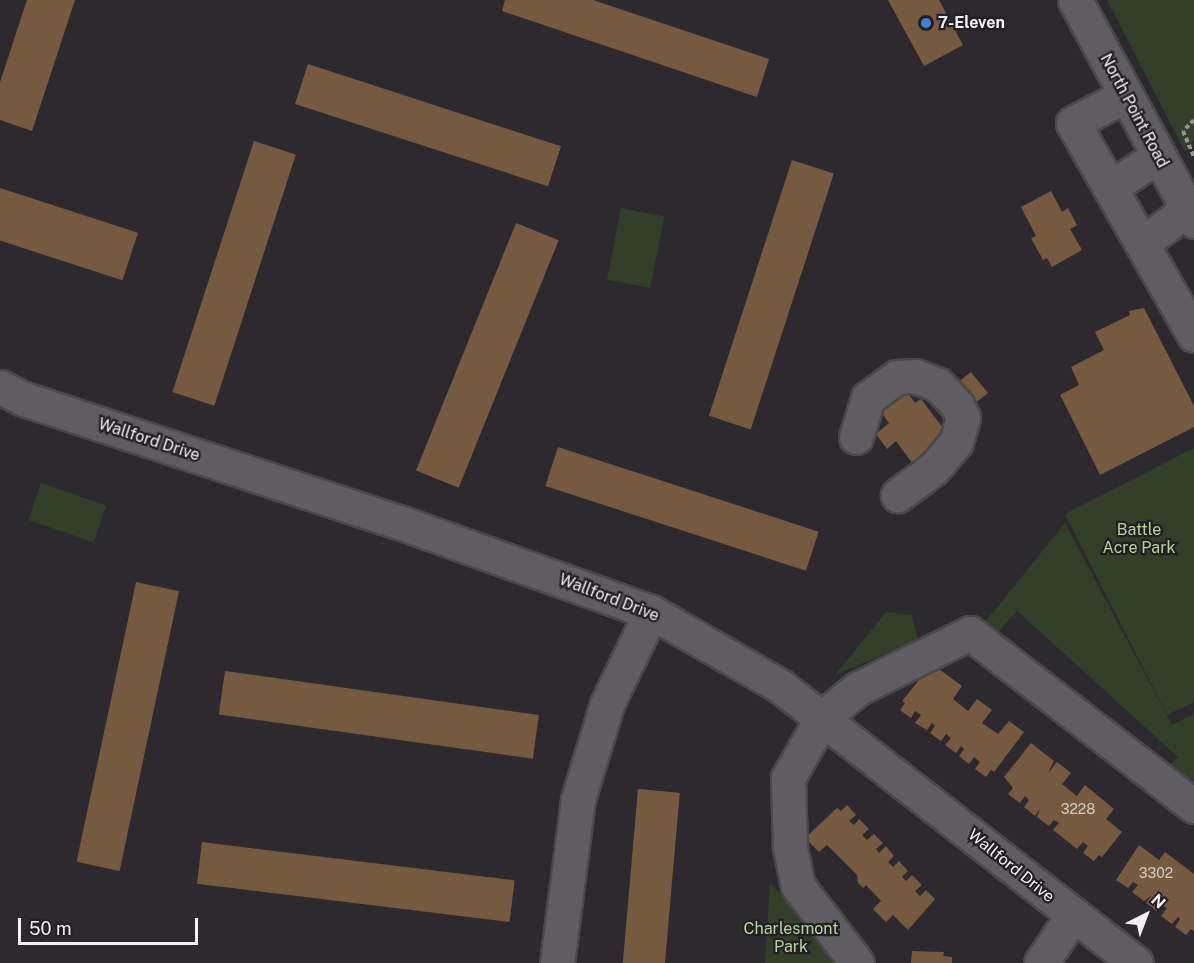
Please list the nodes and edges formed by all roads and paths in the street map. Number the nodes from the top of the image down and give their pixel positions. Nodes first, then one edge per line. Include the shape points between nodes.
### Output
1 (1075, 0) edge
2 (1126, 95) junction
3 (1194, 120) edge
4 (1158, 156) junction
5 (1194, 157) edge
6 (1111, 187) junction
7 (1190, 206) edge
8 (1144, 242) junction
9 (1194, 335) edge
10 (0, 387) edge
11 (856, 437) dead end
12 (898, 495) dead end
13 (651, 612) junction
14 (822, 718) junction
15 (1194, 806) edge
16 (1073, 915) junction
17 (557, 963) edge
18 (857, 963) edge
19 (1041, 963) edge
20 (1137, 963) edge

1 - 2 street, North Point Road
2 - 4 street, North Point Road
2 - 6 street via 1073,123
3 - 5 path via 1183,131
4 - 6 street
4 - 7 street, North Point Road
6 - 8 street
7 - 8 street
8 - 9 street
10 - 13 street, Wallford Drive via 24,399 399,522
11 - 12 street via 868,398 897,376 915,376 938,385 957,405 963,418 956,442 933,469
13 - 14 street, Wallford Drive via 753,668
13 - 17 street via 608,704 578,799
14 - 15 street via 857,689 970,633
14 - 16 street, Wallford Drive
14 - 18 street via 788,778 790,847 805,900
16 - 19 street
16 - 20 street, Wallford Drive

